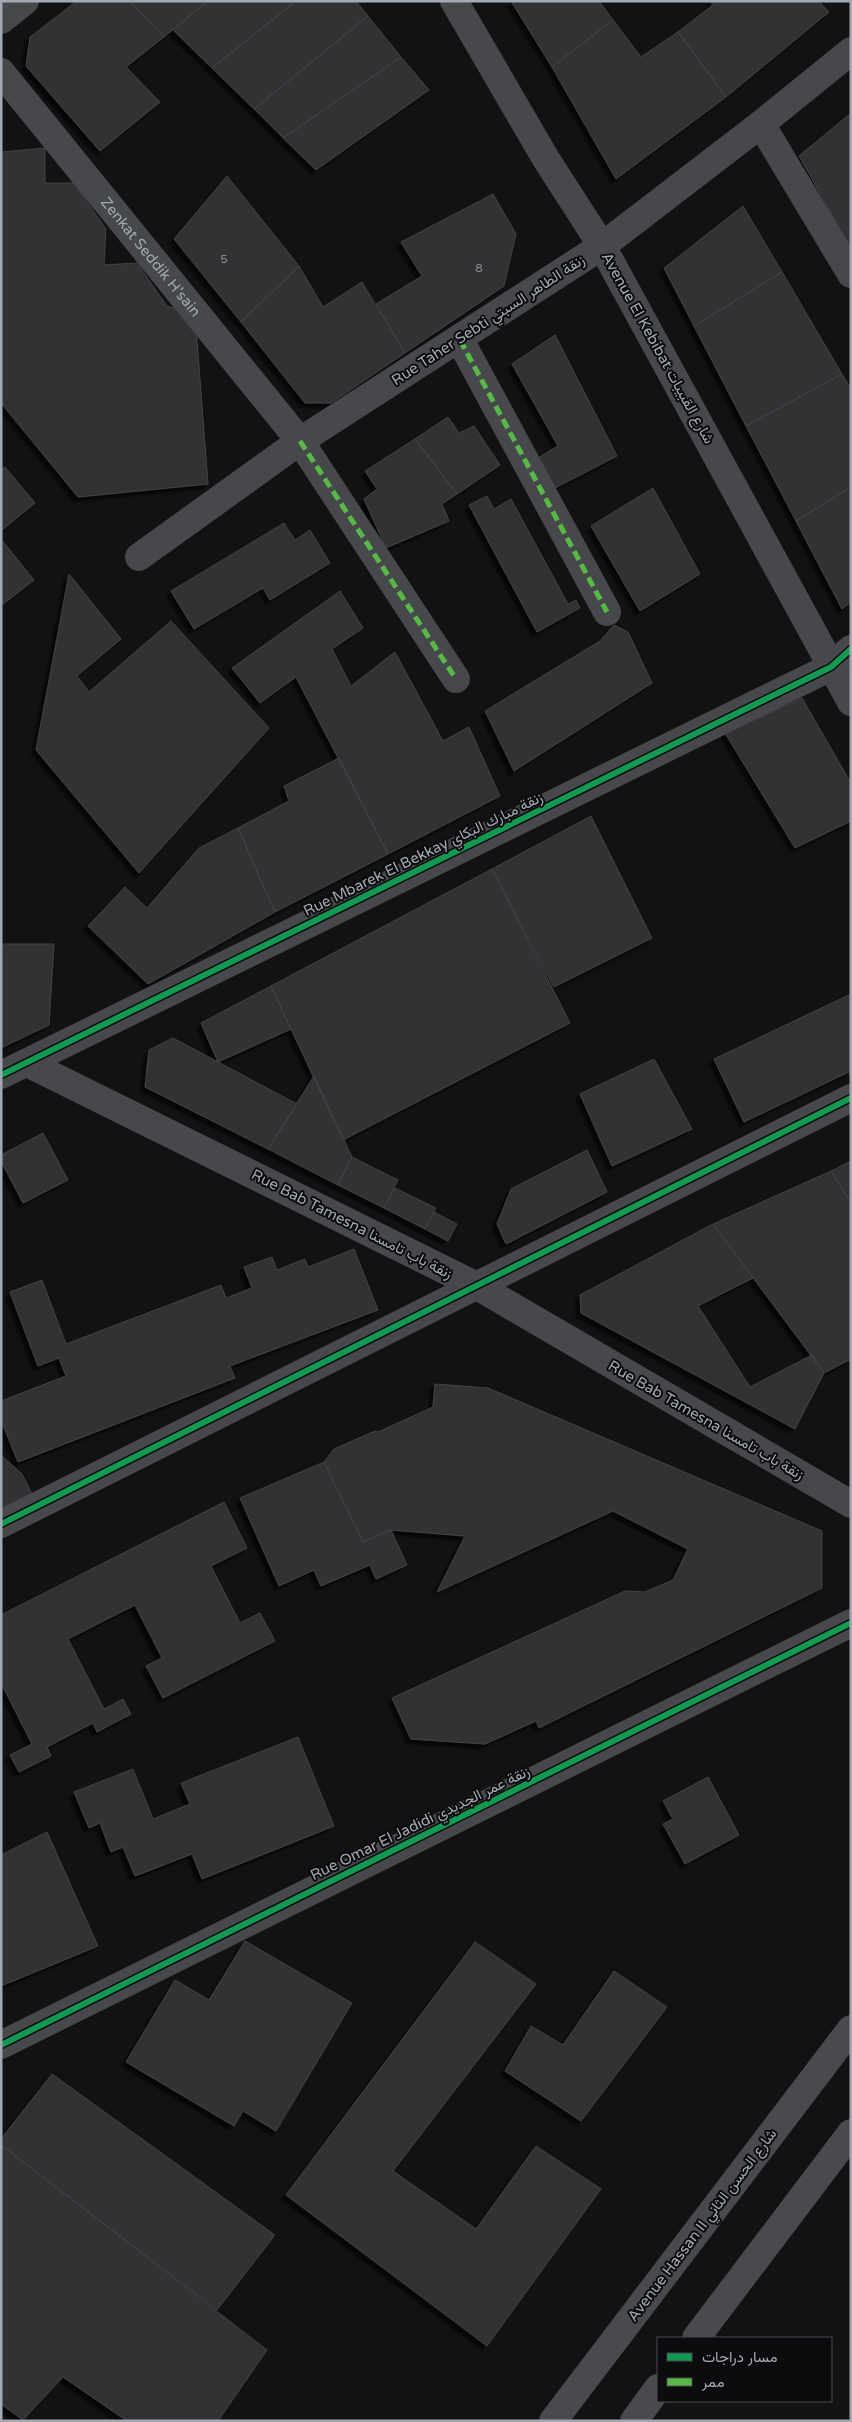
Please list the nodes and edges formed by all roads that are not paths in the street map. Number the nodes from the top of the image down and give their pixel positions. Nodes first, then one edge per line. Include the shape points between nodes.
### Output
1 (25, 1) edge
2 (454, 1) edge
3 (1, 20) edge
4 (851, 51) edge
5 (1, 72) edge
6 (761, 124) junction
7 (602, 246) junction
8 (851, 274) edge
9 (460, 340) junction
10 (300, 441) junction
11 (139, 557) dead end
12 (607, 612) dead end
13 (851, 649) edge
14 (830, 667) junction
15 (456, 679) dead end
16 (851, 702) edge
17 (27, 1063) junction
18 (1, 1075) edge
19 (851, 1098) edge
20 (476, 1286) junction
21 (851, 1504) edge
22 (1, 1524) edge
23 (851, 1623) edge
24 (851, 2029) edge
25 (1, 2045) edge
26 (851, 2133) edge
27 (697, 2337) edge
28 (657, 2389) edge
29 (553, 2421) edge
30 (634, 2421) edge

1 - 3 street
2 - 7 street, Avenue El Kebibat شارع القبيبات via 546,159
4 - 6 street, Rue Taher Sebti زنقة الطاهر السبتي
5 - 10 street, Zenkat Seddik H'sain
6 - 7 street, Rue Taher Sebti زنقة الطاهر السبتي
6 - 8 street
7 - 9 street, Rue Taher Sebti زنقة الطاهر السبتي
7 - 14 street, Avenue El Kebibat شارع القبيبات
9 - 10 street, Rue Taher Sebti زنقة الطاهر السبتي
9 - 12 street
10 - 11 street, Rue Taher Sebti زنقة الطاهر السبتي
10 - 15 street, Zenkat Seddik H'sain
13 - 14 street, Rue Mbarek El Bekkay زنقة مبارك البكاي
14 - 16 street, Avenue El Kebibat شارع القبيبات
14 - 17 street, Rue Mbarek El Bekkay زنقة مبارك البكاي
17 - 18 street, Rue Mbarek El Bekkay زنقة مبارك البكاي
17 - 20 street, Rue Bab Tamesna زنقة باب تامسنا
19 - 20 street
20 - 21 street, Rue Bab Tamesna زنقة باب تامسنا
20 - 22 street
23 - 25 street, Rue Omar El Jadidi زنقة عمر الجديدي
24 - 29 main road, Avenue Hassan II شارع الحسن الثاني
26 - 27 main road
28 - 30 main road

